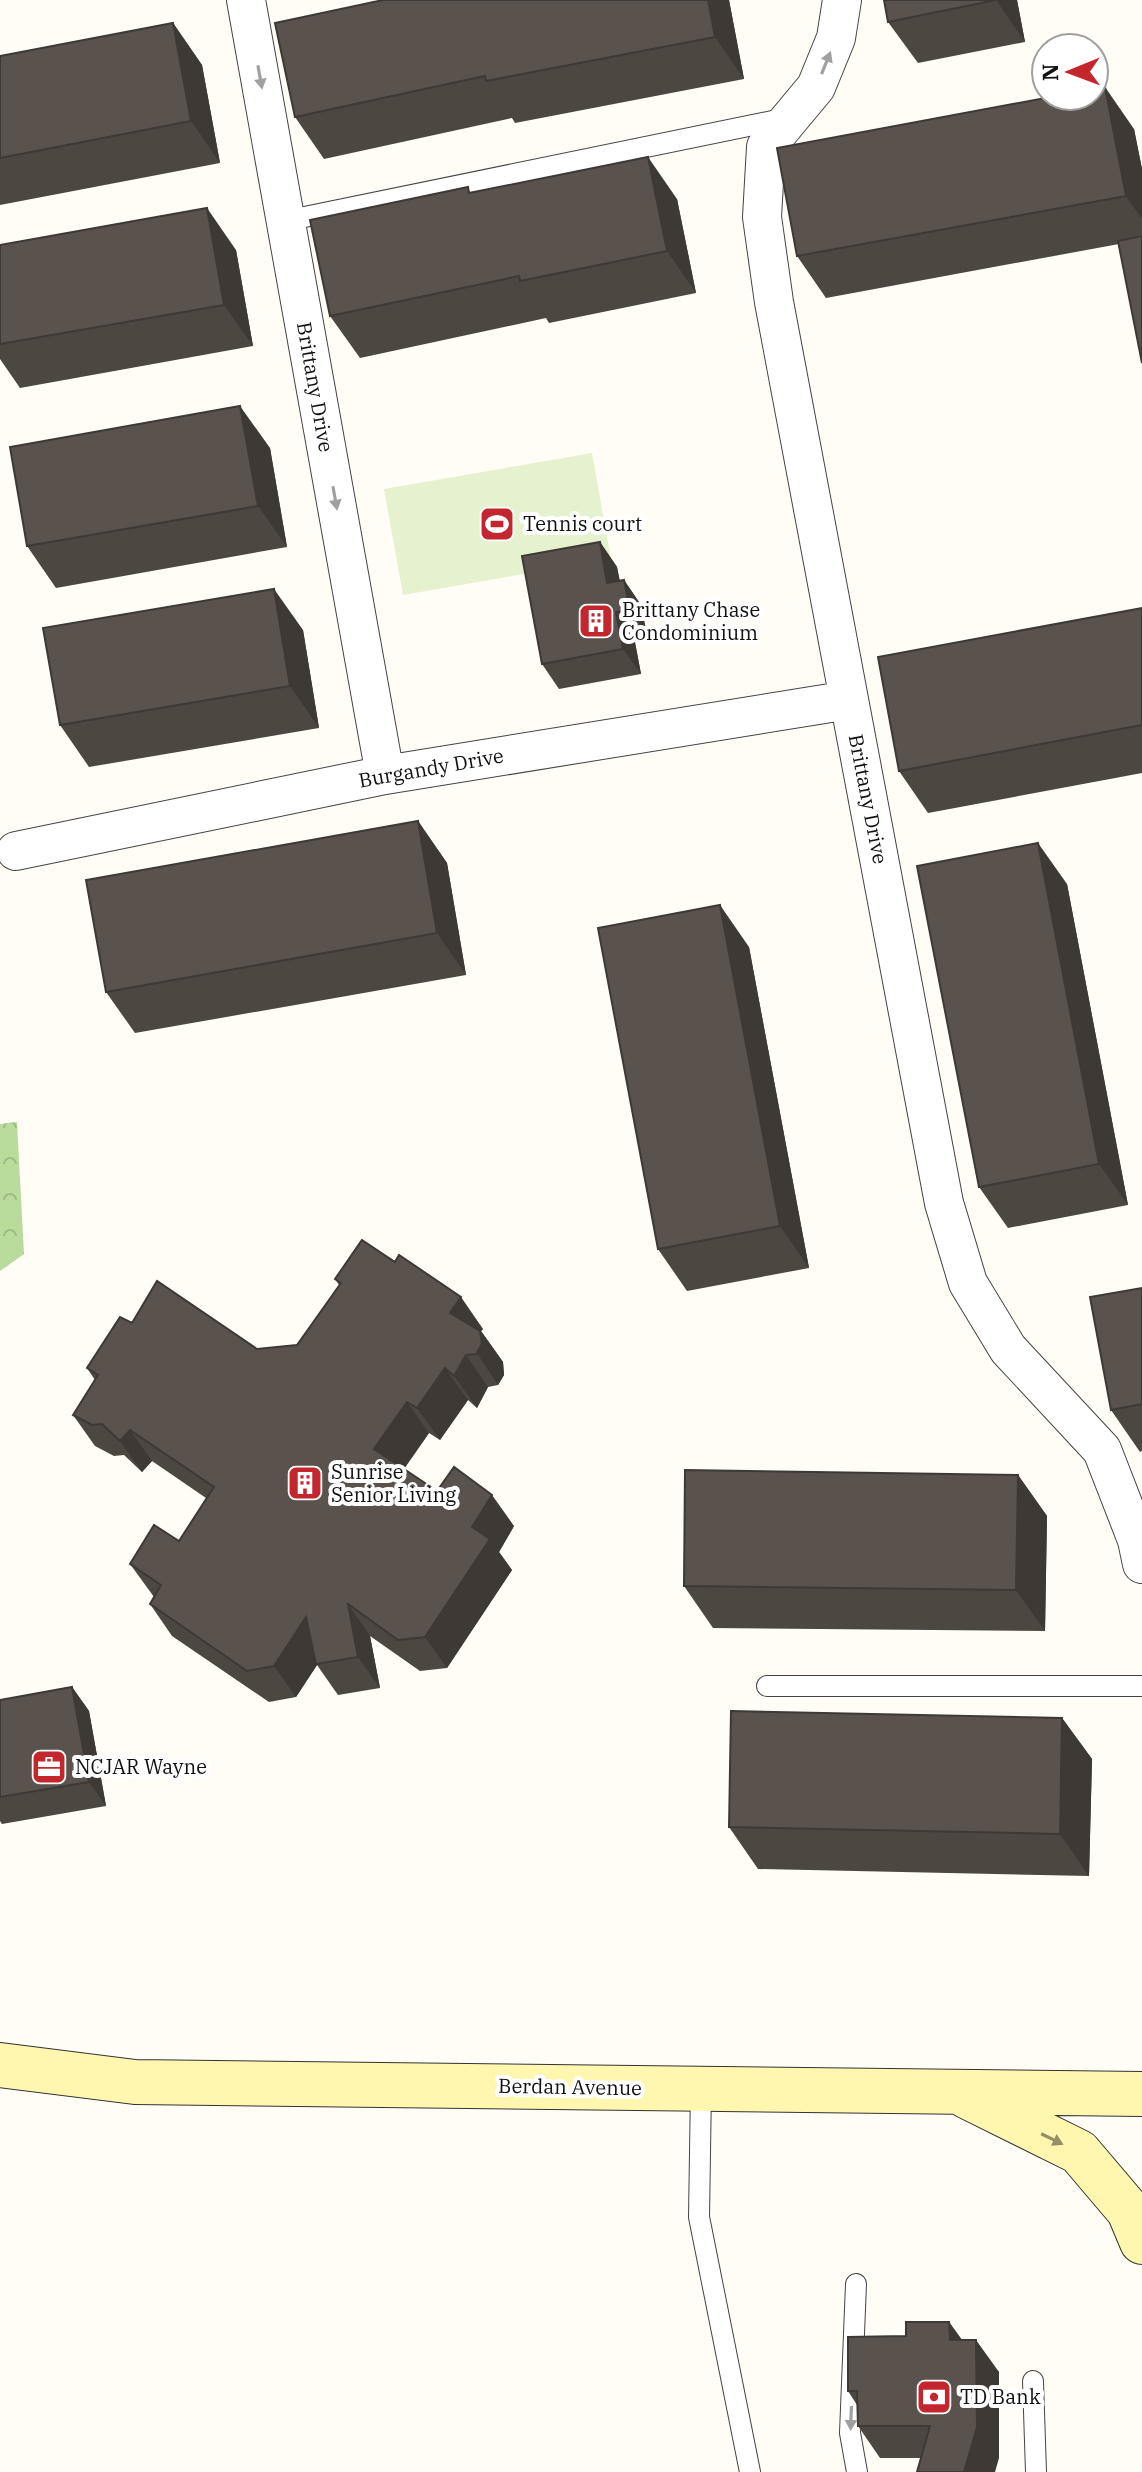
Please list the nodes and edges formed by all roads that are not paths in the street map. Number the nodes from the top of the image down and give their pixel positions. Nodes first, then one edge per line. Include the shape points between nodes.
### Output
1 (246, 0) edge
2 (842, 0) edge
3 (791, 117) junction
4 (285, 221) junction
5 (849, 700) junction
6 (385, 775) junction
7 (16, 851) dead end
8 (1134, 1510) edge
9 (1142, 1564) edge
10 (767, 1686) dead end
11 (1142, 1686) edge
12 (0, 2065) edge
13 (701, 2088) junction
14 (957, 2092) junction
15 (1142, 2094) edge
16 (1142, 2242) edge
17 (856, 2284) dead end
18 (1033, 2381) dead end
19 (750, 2472) edge
20 (857, 2472) edge
21 (1036, 2472) edge

1 -> 4 street, Brittany Drive
3 -> 2 street, Brittany Drive via 816,87 836,38
3 - 4 lane
3 - 5 street, Brittany Drive via 766,147 762,217
4 -> 6 street, Brittany Drive
5 - 6 street, Burgandy Drive
5 - 8 street, Brittany Drive via 944,1203 968,1283 1008,1349 1102,1450
6 - 7 street, Burgandy Drive
8 - 9 street, Brittany Drive
10 - 11 lane
12 - 13 main road, Berdan Avenue via 135,2082
13 - 14 main road, Berdan Avenue
13 - 19 lane via 699,2217
14 - 15 main road, Berdan Avenue
14 -> 16 main road via 1079,2152 1129,2211
17 -> 20 lane via 850,2433
18 - 21 lane

